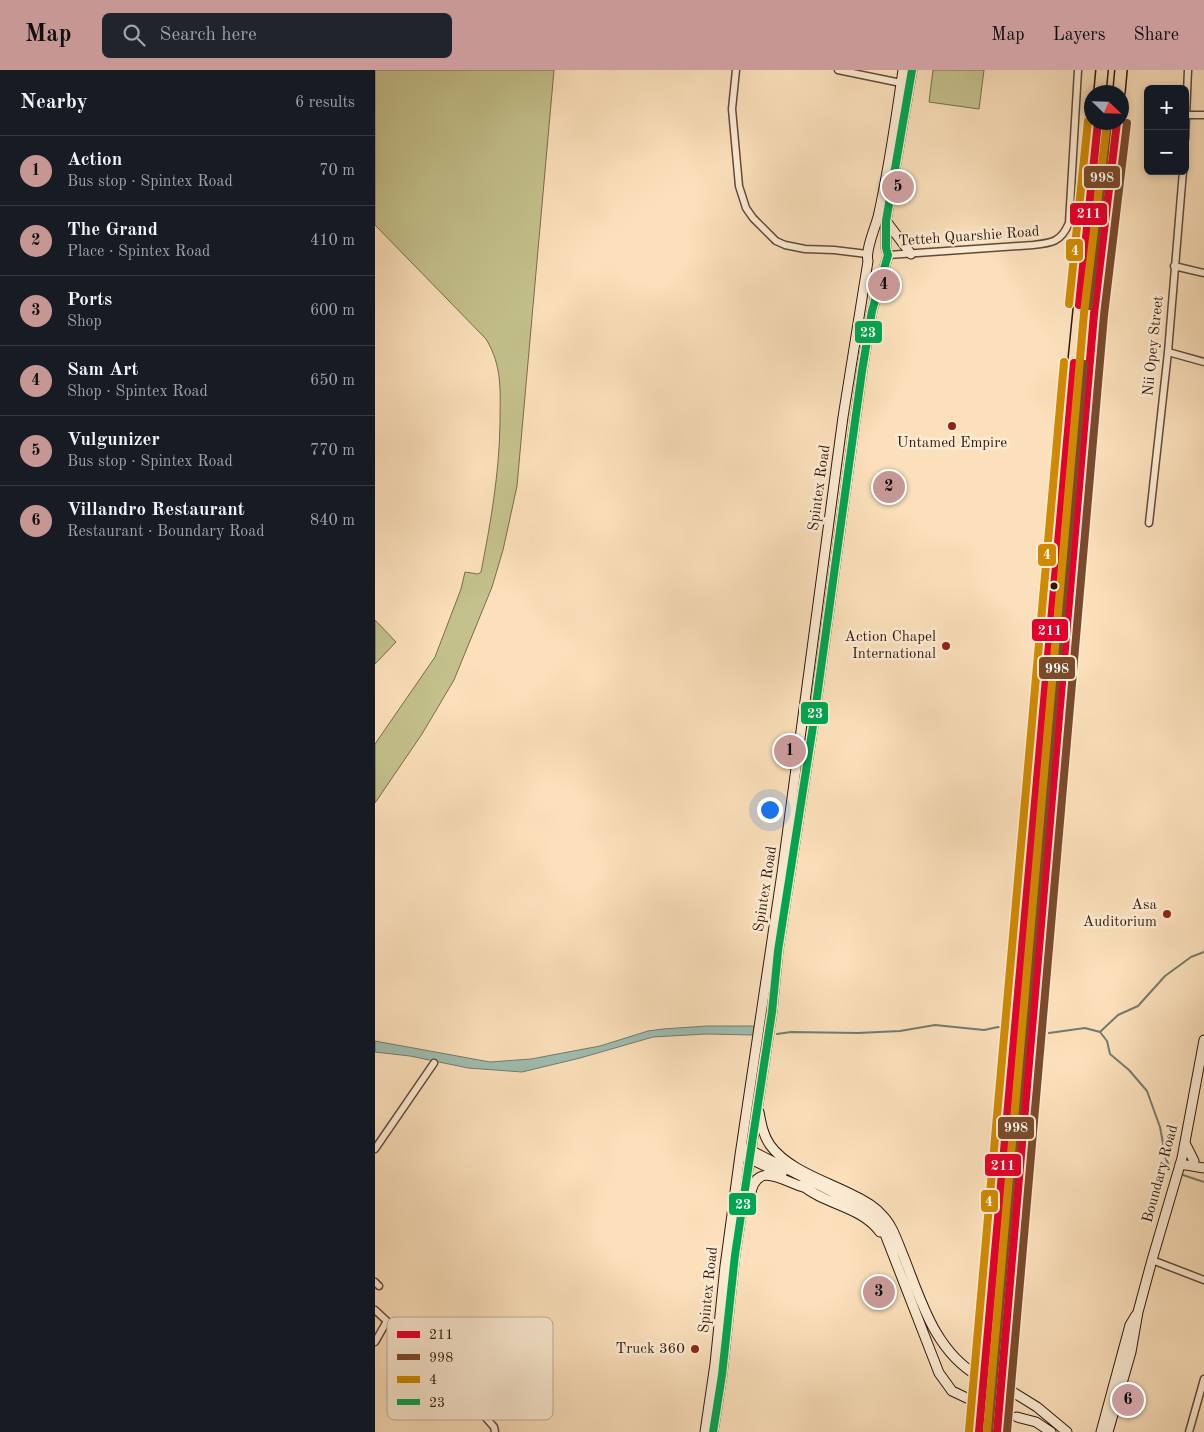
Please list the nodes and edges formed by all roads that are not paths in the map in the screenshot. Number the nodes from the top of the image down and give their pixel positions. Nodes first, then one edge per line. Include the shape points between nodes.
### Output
1 (736, 70) edge
2 (838, 70) edge
3 (903, 70) edge
4 (912, 70) edge
5 (1078, 70) edge
6 (1102, 70) edge
7 (1121, 70) edge
8 (1188, 70) edge
9 (901, 82) junction
10 (1101, 85) edge
11 (1120, 85) edge
12 (1187, 85) edge
13 (1189, 115) edge
14 (1204, 115) edge
15 (1097, 130) edge
16 (1116, 130) edge
17 (1183, 175) edge
18 (886, 221) junction
19 (868, 254) junction
20 (911, 254) junction
21 (886, 255) junction
22 (1175, 266) junction
23 (1204, 273) edge
24 (1168, 352) junction
25 (1204, 362) edge
26 (1149, 523) dead end
27 (1204, 1040) edge
28 (1202, 1058) edge
29 (434, 1063) dead end
30 (758, 1107) junction
31 (1185, 1143) junction
32 (375, 1149) edge
33 (740, 1151) junction
34 (750, 1154) junction
35 (1192, 1163) junction
36 (1180, 1164) junction
37 (1204, 1166) edge
38 (806, 1188) junction
39 (889, 1244) junction
40 (1152, 1260) junction
41 (909, 1271) junction
42 (1204, 1280) edge
43 (904, 1285) junction
44 (730, 1305) junction
45 (375, 1310) edge
46 (1138, 1312) junction
47 (387, 1321) joint
48 (375, 1342) edge
49 (977, 1376) tunnel mouth
50 (1204, 1379) edge
51 (1011, 1391) tunnel mouth
52 (971, 1400) tunnel mouth
53 (980, 1412) junction
54 (1017, 1416) tunnel mouth
55 (488, 1420) edge
56 (1027, 1420) junction
57 (495, 1432) edge
58 (705, 1432) edge
59 (713, 1432) edge
60 (974, 1432) edge
61 (979, 1432) edge
62 (997, 1432) edge
63 (1041, 1432) edge
64 (1051, 1432) edge
65 (1067, 1432) edge
66 (1101, 1432) edge
67 (1108, 1432) edge
68 (1189, 1432) edge

1 - 19 street via 732,108 739,186 749,214 776,241 785,245
2 - 9 street
3 - 9 main road, Spintex Road
4 - 18 main road, Spintex Road
5 - 20 street, Tetteh Quarshie Road via 1066,231 1052,243
6 - 10 highway
7 - 11 highway
8 - 12 street
9 - 19 main road, Spintex Road via 883,191
13 - 14 street
15 - 53 highway via 1064,461
16 - 62 highway via 1094,314
17 - 22 street, Nii Opey Street
18 - 20 main road
18 - 21 main road, Spintex Road
19 - 21 main road via 878,244
19 - 21 main road via 876,266
19 - 33 main road, Spintex Road via 785,854
20 - 21 street, Tetteh Quarshie Road
21 - 30 main road, Spintex Road via 862,371
22 - 23 street
22 - 24 street, Nii Opey Street
24 - 25 street
24 - 26 street, Nii Opey Street
27 - 28 main road, Boundary Road
28 - 31 main road, Boundary Road
29 - 32 street
30 - 34 main road, Spintex Road
30 - 41 main road via 766,1138 784,1160 869,1203 883,1215 895,1234
31 - 35 main road
31 - 36 main road, Boundary Road
33 - 34 main road
33 - 58 main road, Spintex Road
34 - 38 main road
34 - 39 main road via 866,1210 880,1223
34 - 44 main road, Spintex Road
35 - 36 main road
35 - 36 main road
35 - 37 main road
36 - 40 main road, Boundary Road
38 - 39 main road via 859,1214 875,1226
38 - 44 main road via 769,1174 754,1181
39 - 43 main road
40 - 42 street
40 - 46 main road, Boundary Road
41 - 43 main road
41 - 49 main road via 935,1333 961,1365
43 - 52 main road via 939,1374 952,1391
44 - 59 main road, Spintex Road
45 - 47 street
46 - 66 main road, Boundary Road via 1130,1325
46 - 67 main road, Boundary Road via 1131,1352
47 - 48 street
50 - 68 street
51 - 65 main road
53 - 60 highway
53 - 61 highway
54 - 56 main road
55 - 57 street
56 - 63 main road
56 - 64 main road

